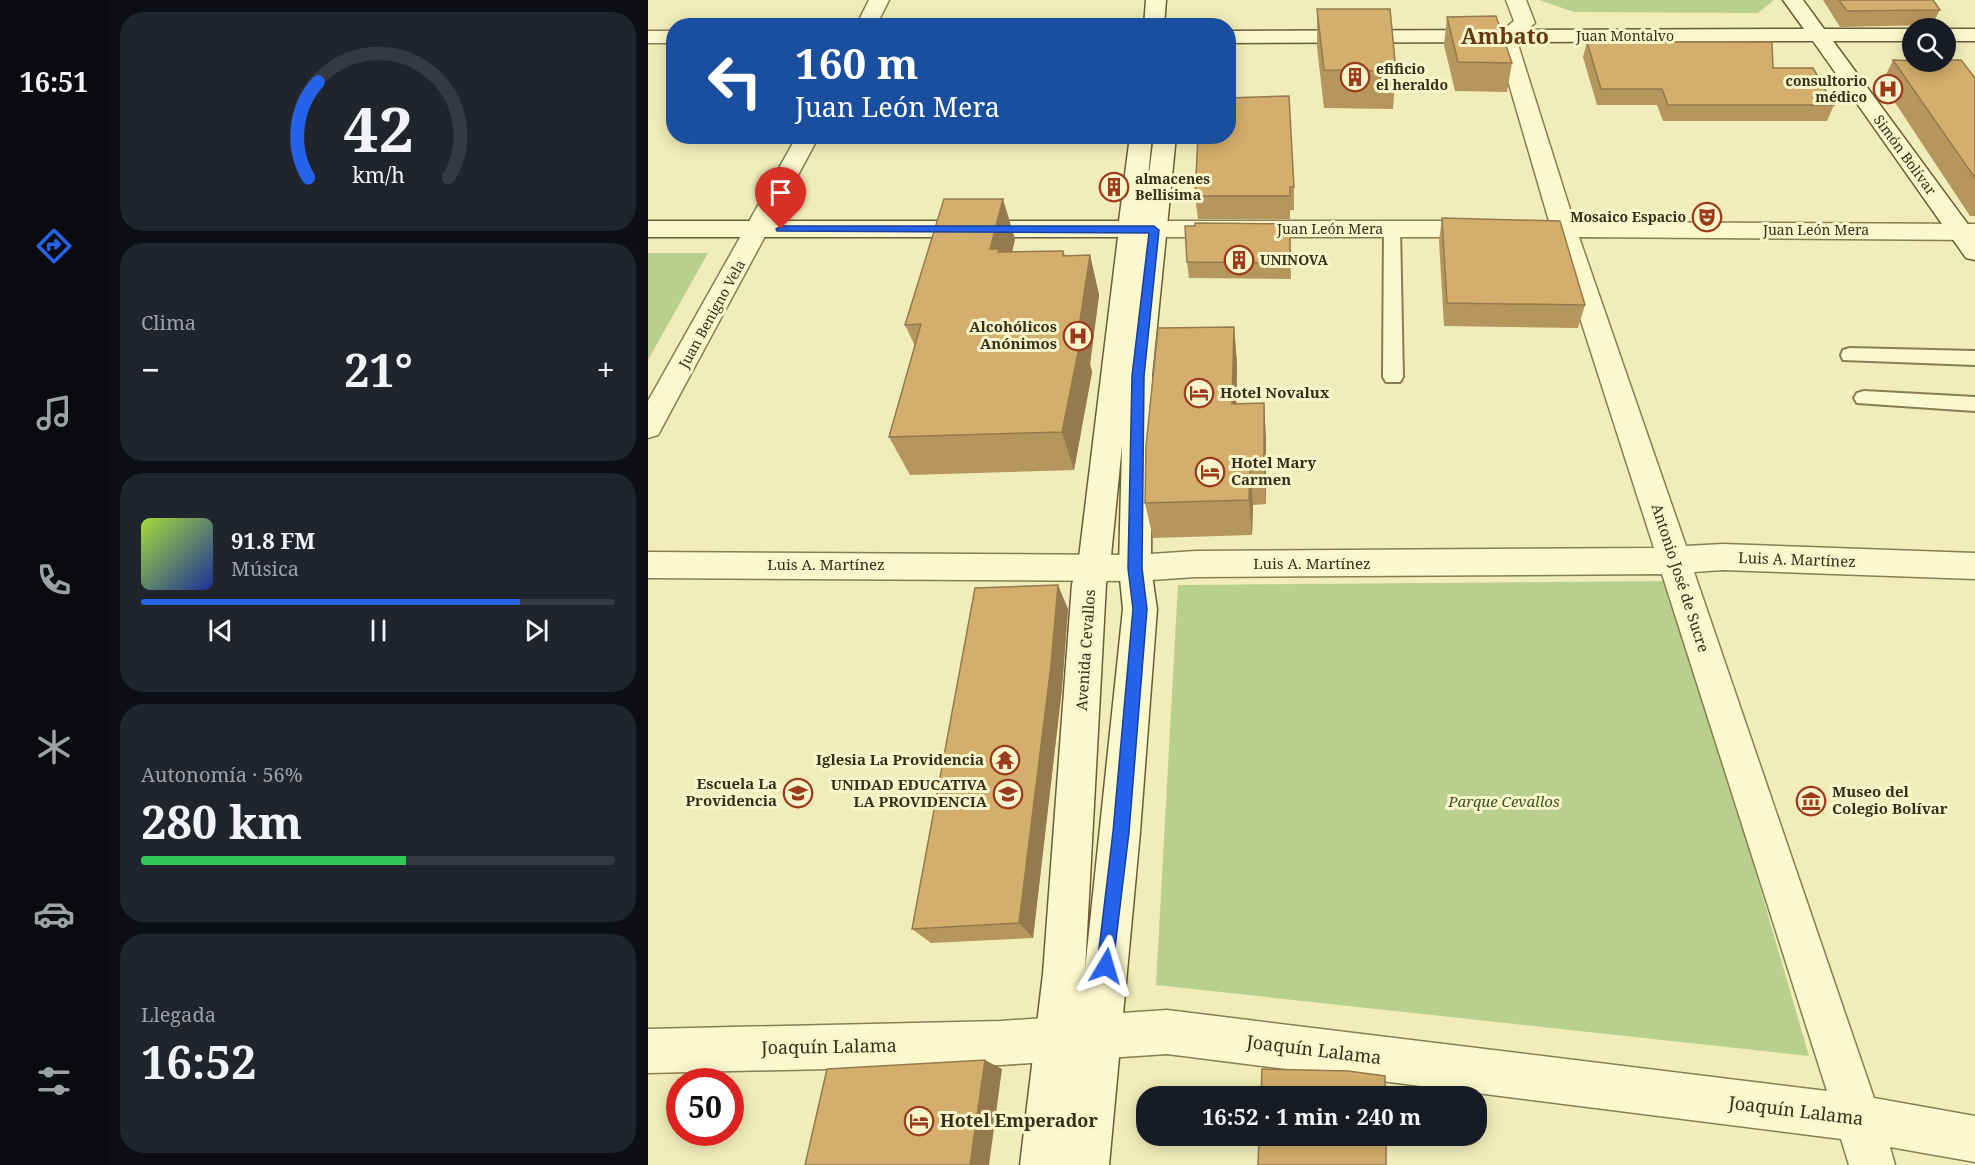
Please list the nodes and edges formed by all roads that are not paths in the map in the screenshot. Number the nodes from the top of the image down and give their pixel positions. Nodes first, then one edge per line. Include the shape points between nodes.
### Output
1 (879, 0) edge
2 (1156, 0) edge
3 (1516, 0) edge
4 (1793, 0) edge
5 (870, 18) edge
6 (1155, 18) edge
7 (1902, 35) edge
8 (1956, 35) edge
9 (1975, 35) edge
10 (1505, 36) junction
11 (1818, 36) junction
12 (648, 37) edge
13 (666, 37) edge
14 (1236, 37) edge
15 (804, 144) edge
16 (1142, 144) edge
17 (1163, 144) edge
18 (685, 229) junction
19 (759, 229) junction
20 (1143, 229) junction
21 (1392, 229) junction
22 (1564, 229) junction
23 (648, 230) edge
24 (1967, 231) edge
25 (648, 237) edge
26 (1975, 252) edge
27 (1850, 355) dead end
28 (1975, 358) edge
29 (1393, 377) dead end
30 (1864, 398) dead end
31 (1975, 404) edge
32 (648, 427) edge
33 (1675, 561) junction
34 (648, 565) edge
35 (1094, 566) junction
36 (1975, 566) edge
37 (1135, 568) junction
38 (1079, 1038) junction
39 (648, 1051) edge
40 (1858, 1118) junction
41 (1975, 1139) edge
42 (1043, 1165) edge
43 (1086, 1165) edge
44 (1872, 1165) edge

1 - 5 street
2 - 6 street
3 - 10 street via 1525,23
4 - 11 street, Simón Bolívar
7 - 11 street, Juan Montalvo
8 - 9 street
10 - 11 street, Juan Montalvo
10 - 14 street, Juan Montalvo
10 - 22 street, Antonio José de Sucre
11 - 24 street, Simón Bolívar
12 - 13 street
15 - 19 street, Juan Benigno Vela
16 - 20 street, Avenida Cevallos
17 - 20 street, Avenida Cevallos
18 - 19 street, Juan León Mera
18 - 23 street, Juan León Mera
18 - 25 street
19 - 20 street, Juan León Mera
19 - 32 street, Juan Benigno Vela
20 - 21 street, Juan León Mera
20 - 35 street, Avenida Cevallos
20 - 37 street, Avenida Cevallos
21 - 22 street, Juan León Mera
21 - 29 lane
22 - 24 street, Juan León Mera
22 - 33 street, Antonio José de Sucre
24 - 26 street, Simón Bolívar
27 - 28 lane
30 - 31 lane
33 - 36 street, Luis A. Martínez via 1723,557
33 - 37 street, Luis A. Martínez via 1196,564
33 - 40 street, Antonio José de Sucre
34 - 35 street, Luis A. Martínez
35 - 37 street, Luis A. Martínez
35 - 38 street, Avenida Cevallos via 1089,584
37 - 38 street, Avenida Cevallos via 1140,609 1121,832
38 - 39 street, Joaquín Lalama
38 - 40 street, Joaquín Lalama via 1167,1032
38 - 42 street, Avenida Cevallos
38 - 43 street, Avenida Cevallos
40 - 41 street, Joaquín Lalama
40 - 44 street, Antonio José de Sucre

